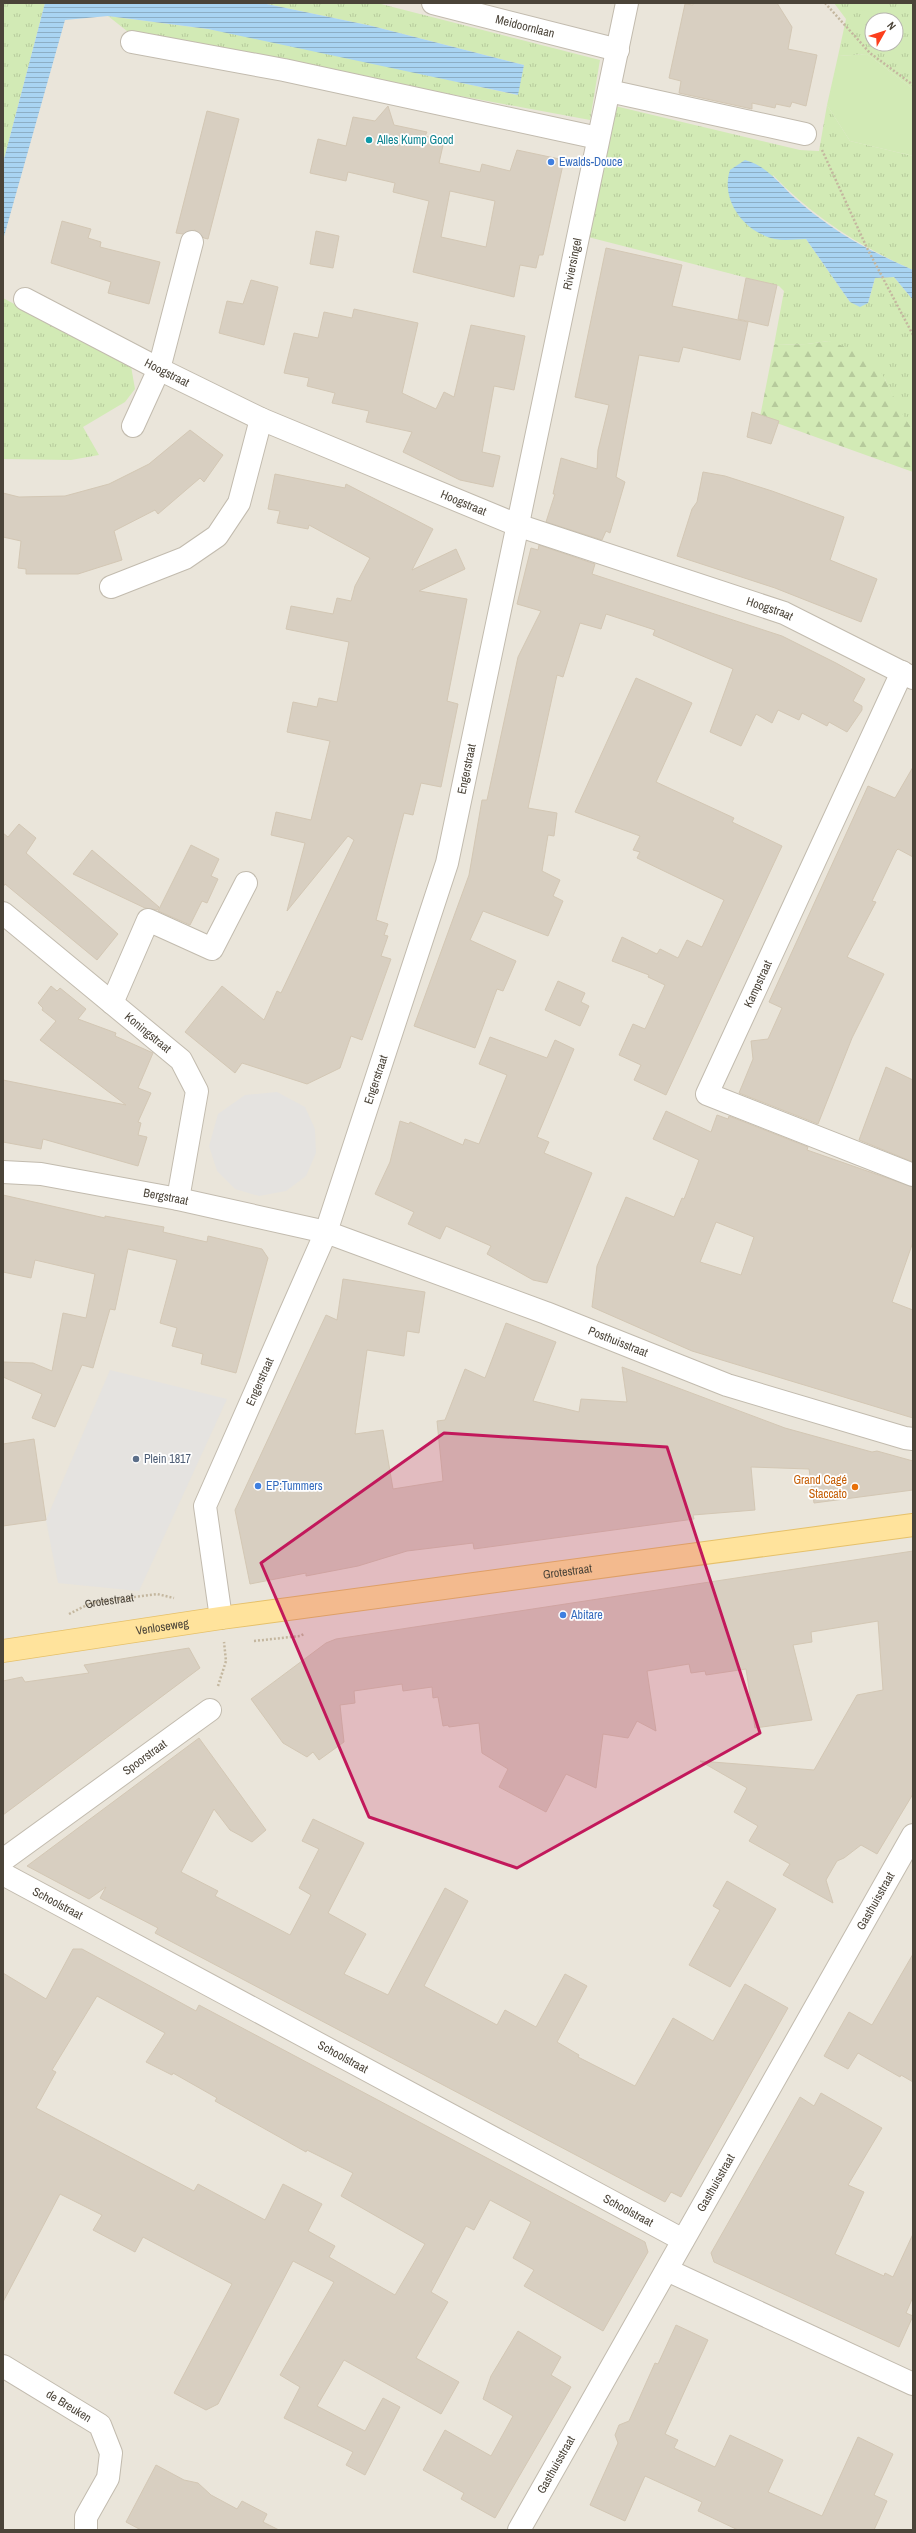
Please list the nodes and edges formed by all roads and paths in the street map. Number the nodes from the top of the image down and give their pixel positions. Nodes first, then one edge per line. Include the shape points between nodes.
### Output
1 (433, 3) edge
2 (627, 3) edge
3 (825, 3) edge
4 (132, 42) dead end
5 (618, 50) junction
6 (913, 85) edge
7 (609, 91) junction
8 (805, 134) dead end
9 (598, 138) junction
10 (824, 153) dead end
11 (192, 242) dead end
12 (25, 299) dead end
13 (913, 335) edge
14 (159, 369) junction
15 (261, 419) junction
16 (133, 426) dead end
17 (517, 525) junction
18 (111, 587) dead end
19 (907, 675) edge
20 (246, 883) dead end
21 (3, 914) edge
22 (112, 1003) junction
23 (3, 1172) edge
24 (913, 1174) edge
25 (178, 1199) junction
26 (326, 1232) junction
27 (913, 1439) edge
28 (913, 1525) edge
29 (178, 1599) dead end
30 (68, 1615) dead end
31 (221, 1618) junction
32 (3, 1651) edge
33 (210, 1710) joint
34 (913, 1835) edge
35 (3, 1860) edge
36 (3, 1874) edge
37 (683, 2240) junction
38 (667, 2270) junction
39 (3, 2366) edge
40 (913, 2384) edge
41 (86, 2530) edge
42 (519, 2530) edge

1 - 5 street, Meidoornlaan
2 - 5 street, Riviersingel
3 - 6 path via 870,53
4 - 9 street via 284,70
5 - 7 street, Riviersingel
7 - 8 street
7 - 9 street, Riviersingel
9 - 17 street, Riviersingel
10 - 13 path via 867,248
11 - 14 street
12 - 14 street, Hoogstraat
14 - 15 street, Hoogstraat
14 - 16 street
15 - 17 street, Hoogstraat
15 - 18 street via 239,503 217,536 185,558
17 - 19 street, Hoogstraat via 784,613
17 - 26 street, Engerstraat via 447,863
19 - 24 street, Kampstraat via 707,1094
20 - 22 street via 212,949 148,920
21 - 22 street, Koningstraat
22 - 25 street, Koningstraat via 181,1060 197,1091
23 - 25 street, Bergstraat via 41,1174
25 - 26 street, Bergstraat
26 - 27 street, Posthuisstraat via 546,1313 727,1385
26 - 31 street, Engerstraat via 206,1506
28 - 31 main road, Grotestraat
29 - 30 path, Grotestraat via 157,1594 91,1603
31 - 32 main road, Venloseweg
31 - 33 path via 226,1661
33 - 35 street, Spoorstraat
34 - 37 street, Gasthuisstraat
36 - 37 street, Schoolstraat
37 - 38 street, Gasthuisstraat
38 - 40 street
38 - 42 street, Gasthuisstraat
39 - 41 street, de Breuken via 100,2425 111,2453 109,2471 108,2478 86,2517

